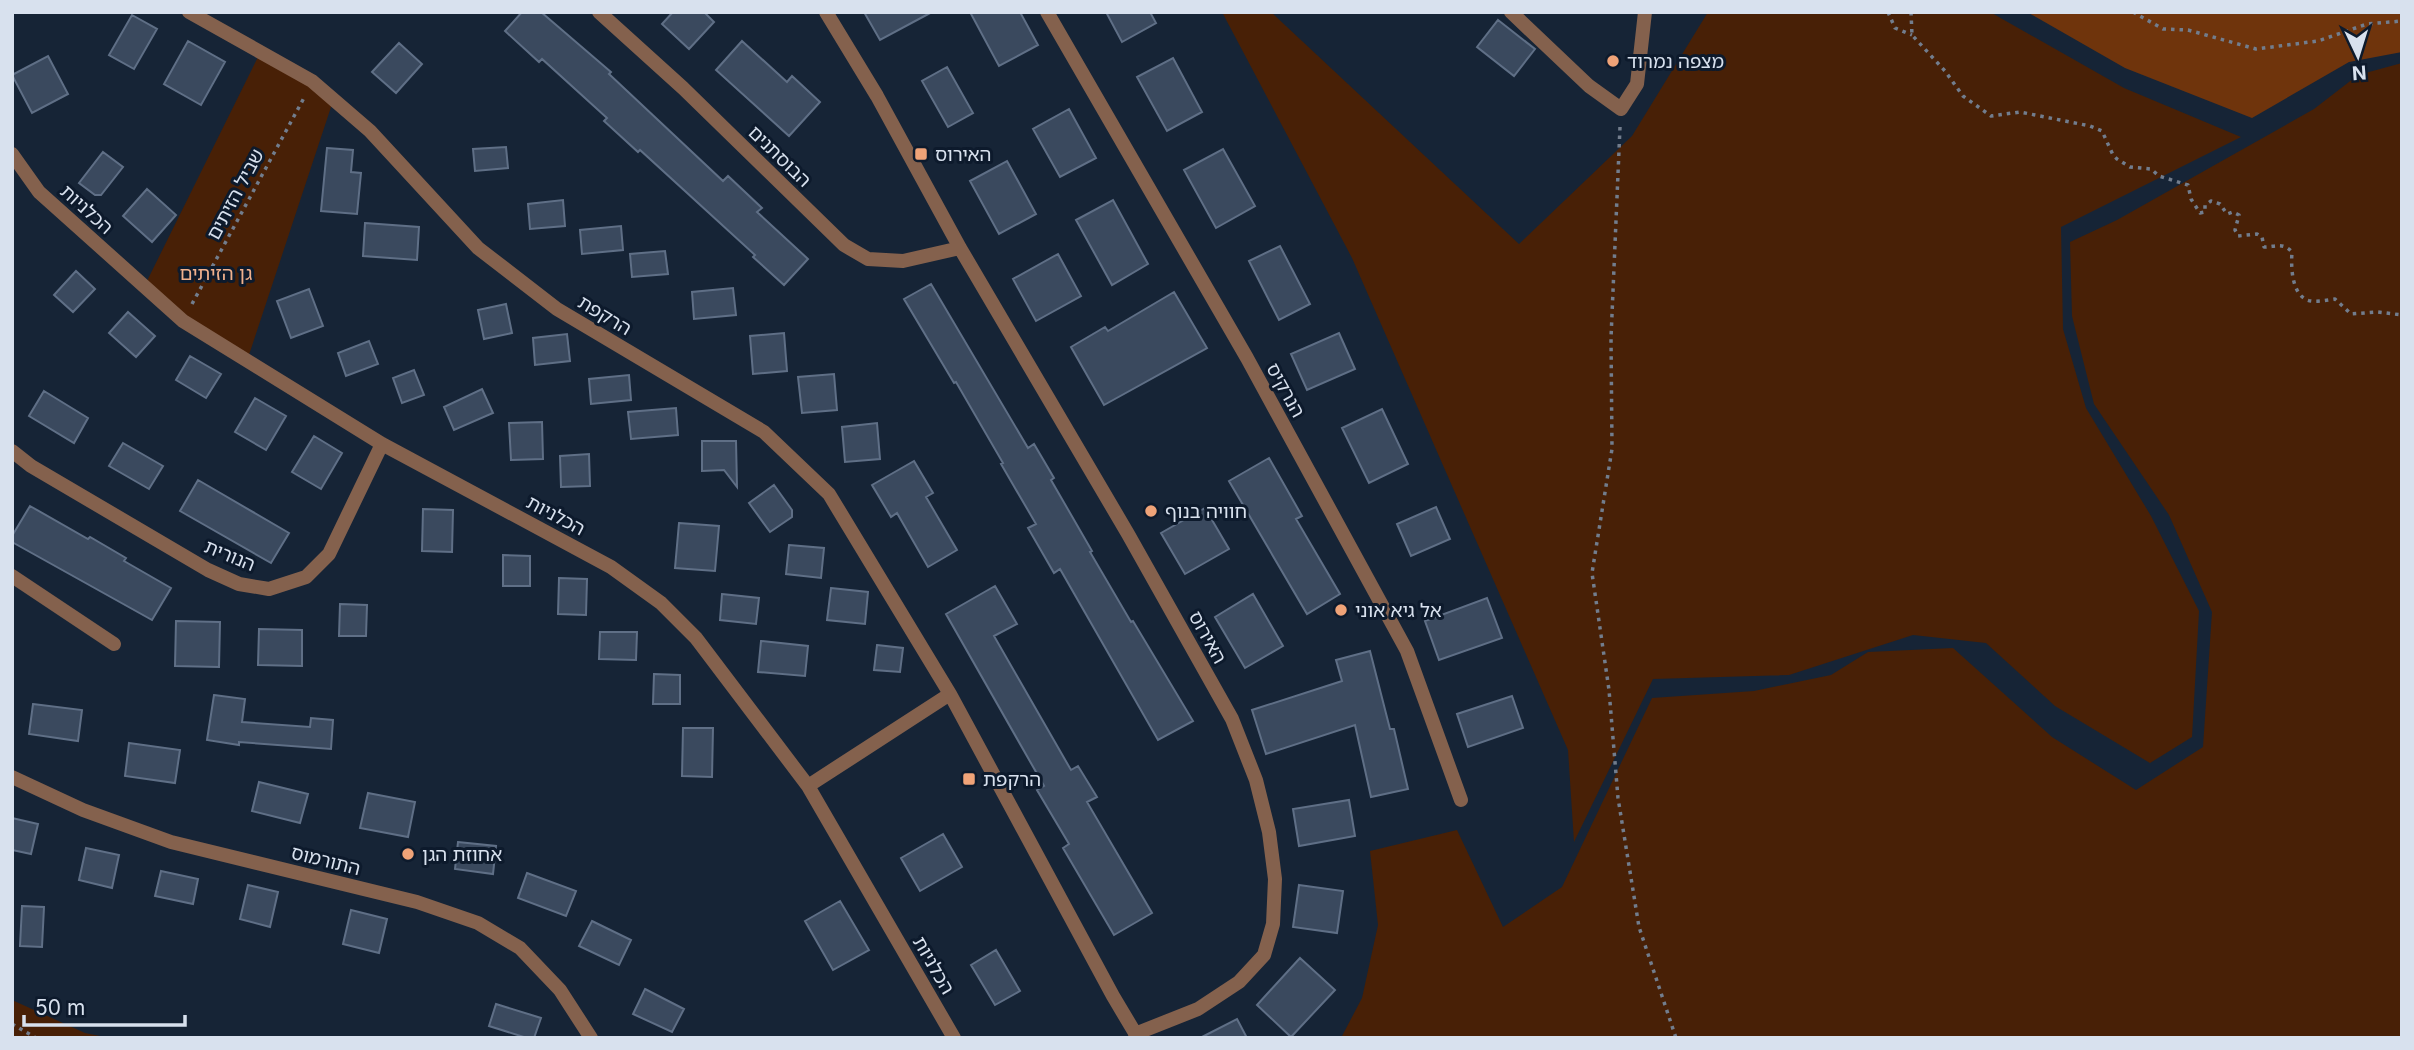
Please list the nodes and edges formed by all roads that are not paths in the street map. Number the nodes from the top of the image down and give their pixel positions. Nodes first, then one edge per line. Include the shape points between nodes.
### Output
1 (189, 12) edge
2 (599, 12) edge
3 (826, 12) edge
4 (1047, 12) edge
5 (1511, 12) edge
6 (1645, 12) edge
7 (12, 154) edge
8 (960, 248) junction
9 (382, 444) junction
10 (12, 452) edge
11 (12, 576) edge
12 (114, 644) dead end
13 (950, 694) junction
14 (12, 777) edge
15 (808, 786) junction
16 (1461, 800) dead end
17 (1136, 1036) edge
18 (591, 1038) edge
19 (954, 1038) edge

1 - 13 street, הרקפת via 312,81 370,131 478,248 557,309 764,432 829,494
2 - 8 street, הבוסתנים via 844,245 868,259 903,261
3 - 8 street, האירוס
4 - 16 street, הנרקיס via 1247,358 1407,651
5 - 6 street via 1589,86 1621,109 1637,84
7 - 9 street, הכלניות via 39,192 183,321
8 - 17 street, האירוס via 1232,719 1256,780 1269,832 1275,879 1273,924 1264,955 1239,982 1198,1009
9 - 10 street, הנורית via 329,554 306,577 269,589 239,584 208,570
9 - 15 street, הכלניות via 611,567 661,603 696,638
11 - 12 street
13 - 15 street
13 - 17 street, הרקפת
14 - 18 street, התורמוס via 83,810 170,842 417,902 478,923 520,948 560,990
15 - 19 street, הכלניות

